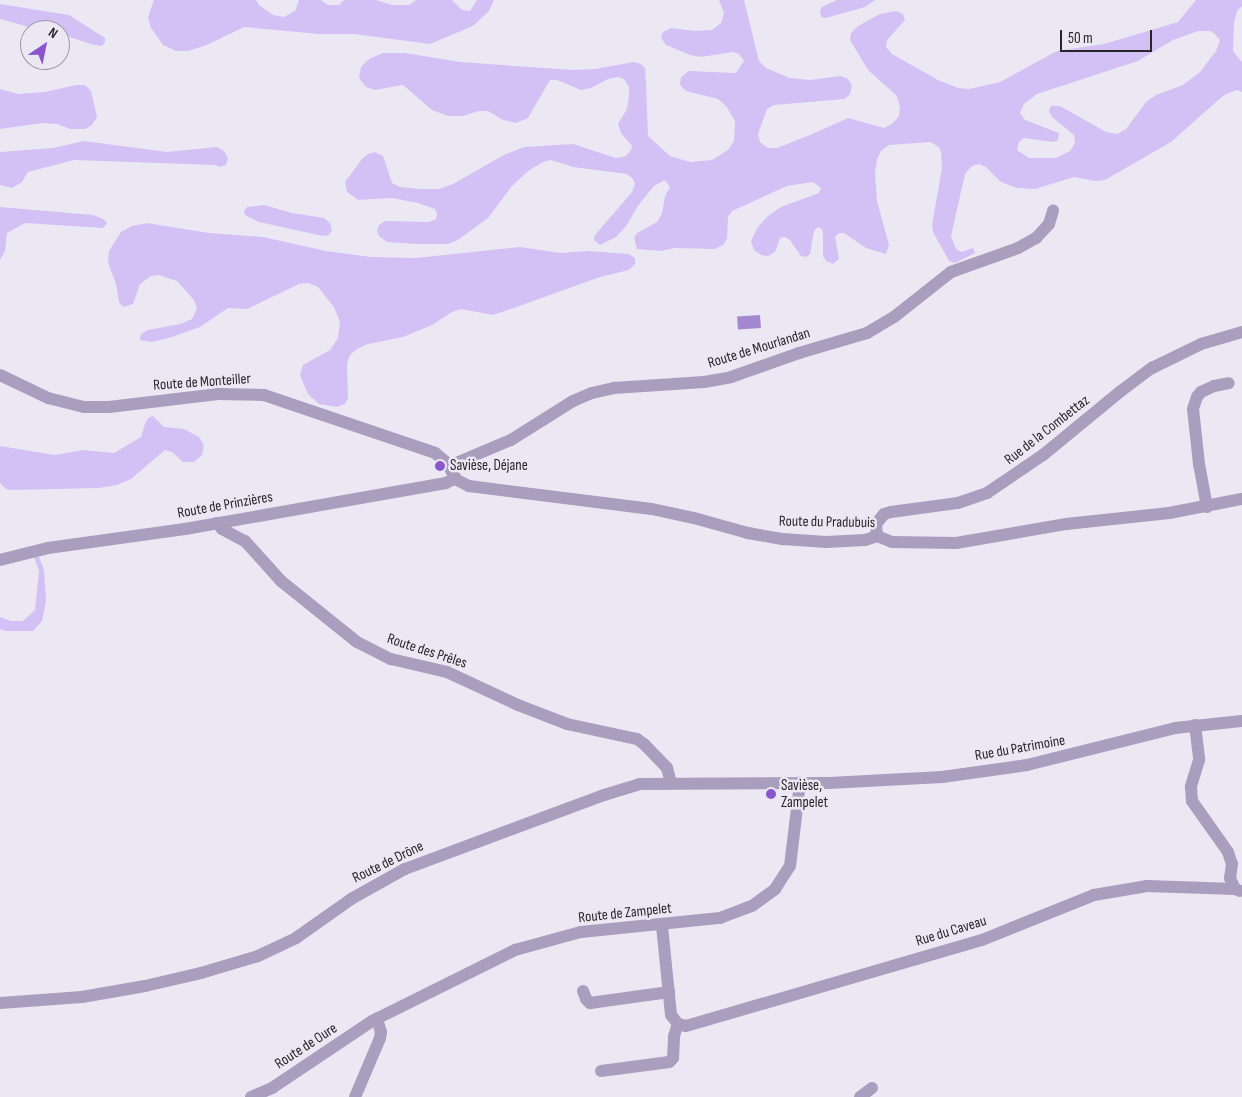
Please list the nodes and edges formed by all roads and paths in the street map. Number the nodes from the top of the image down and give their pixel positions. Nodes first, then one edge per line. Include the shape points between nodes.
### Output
1 (1053, 211) dead end
2 (1242, 332) edge
3 (0, 375) edge
4 (1229, 383) dead end
5 (452, 473) junction
6 (1242, 499) edge
7 (1207, 507) junction
8 (217, 523) junction
9 (877, 536) junction
10 (0, 560) edge
11 (1242, 721) edge
12 (1195, 725) junction
13 (671, 782) junction
14 (800, 784) junction
15 (1239, 890) edge
16 (662, 926) junction
17 (583, 991) dead end
18 (669, 992) junction
19 (0, 1003) edge
20 (377, 1019) junction
21 (678, 1024) junction
22 (600, 1071) dead end
23 (872, 1088) dead end
24 (250, 1097) edge
25 (355, 1097) edge
26 (860, 1097) edge

1 - 5 street, Route de Mourlandan via 1049,224 1036,238 1018,248 951,272 867,334 806,350 731,377 592,393
2 - 9 street, Rue de la Combettaz via 1201,344 1152,368 1043,455 986,493 958,503 884,514 876,524
3 - 5 street, Route de Monteiller via 48,398 84,407 109,408 218,394 264,395 429,451 443,458
4 - 7 street via 1201,392 1193,409
5 - 8 street, Route de Prinzières via 446,483
5 - 9 street, Route du Pradubuis via 464,484 474,487 660,510 783,540 826,542 865,540
6 - 7 street, Route du Pradubuis
7 - 9 street, Route du Pradubuis via 1066,524 956,543 892,542
8 - 10 street, Route de Prinzières via 48,548
8 - 13 street, Route des Prêles via 244,541 281,581 357,642 391,659 448,672 567,724 636,739 667,768
11 - 12 street, Rue du Patrimoine
12 - 14 street, Rue du Patrimoine via 1135,737 1027,766 942,777
12 - 15 street via 1199,760 1192,783 1192,800 1230,858 1230,878
13 - 14 street, Route de Drône
13 - 19 street, Route de Drône via 639,784 619,790 405,868 358,894 296,938 258,956 201,974 136,988 82,997
14 - 16 street, Route de Zampelet via 790,866 775,890 752,906 729,916
15 - 21 street, Rue du Caveau via 1147,886 1094,895 982,940 695,1024
16 - 18 street
16 - 20 street, Route de Zampelet via 581,932 524,947 491,960
17 - 18 street via 590,1003
18 - 21 street via 671,1015
20 - 24 street, Route de Oure via 272,1088
20 - 25 street via 380,1038
21 - 22 street via 674,1036 674,1058 669,1062
23 - 26 street

